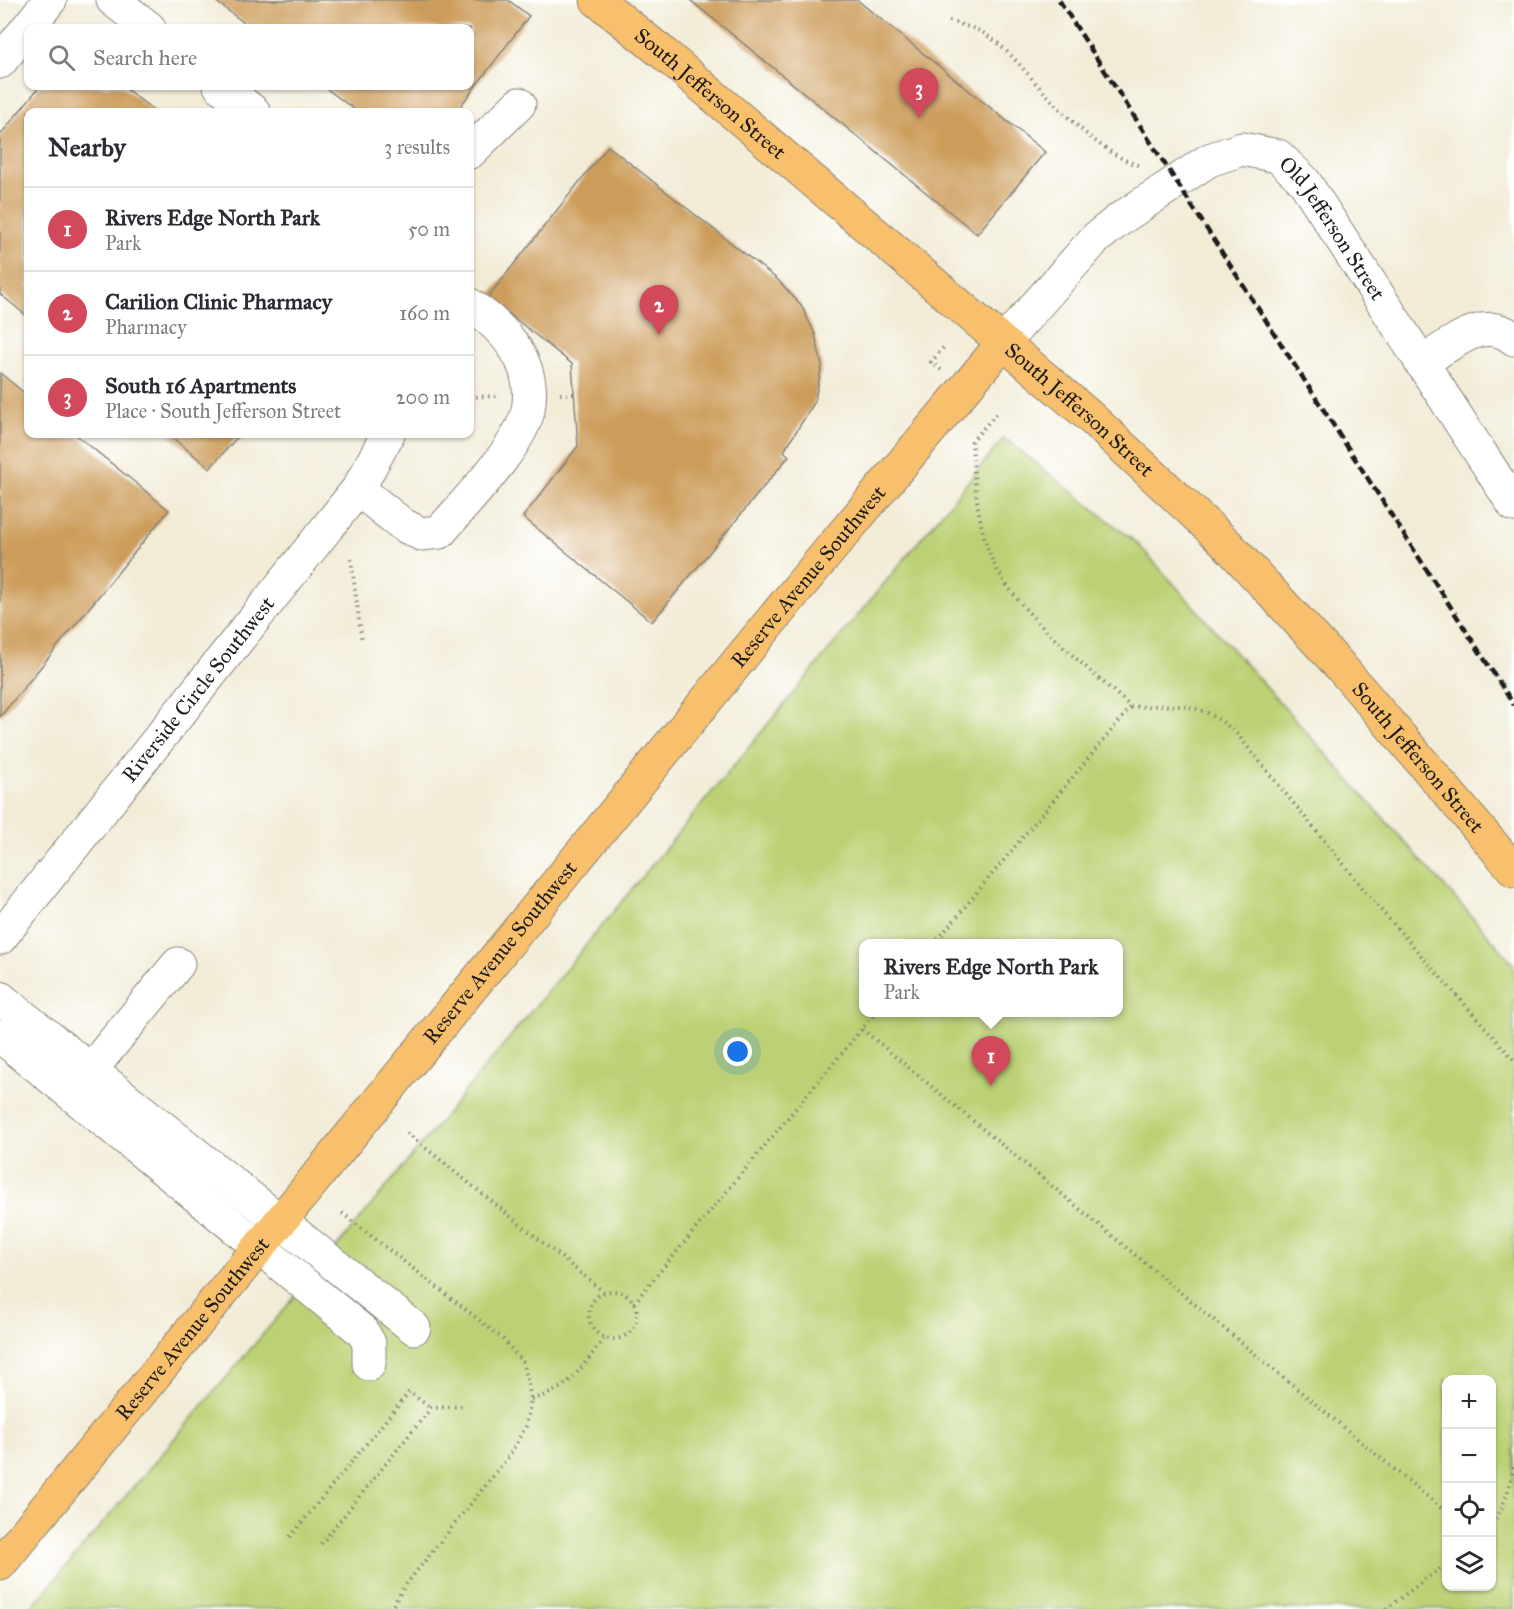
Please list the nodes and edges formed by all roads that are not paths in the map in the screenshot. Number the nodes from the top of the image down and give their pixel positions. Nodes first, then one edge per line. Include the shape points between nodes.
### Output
1 (50, 0) edge
2 (113, 0) edge
3 (597, 0) edge
4 (31, 24) edge
5 (144, 24) edge
6 (24, 32) edge
7 (0, 62) edge
8 (225, 90) edge
9 (519, 104) dead end
10 (249, 108) edge
11 (474, 148) edge
12 (474, 308) edge
13 (1514, 339) edge
14 (1003, 343) junction
15 (1421, 363) junction
16 (386, 438) edge
17 (358, 489) junction
18 (1513, 501) edge
19 (1514, 870) edge
20 (0, 938) edge
21 (178, 964) dead end
22 (0, 998) edge
23 (0, 1036) edge
24 (81, 1082) junction
25 (282, 1220) junction
26 (259, 1247) junction
27 (414, 1328) dead end
28 (369, 1364) dead end
29 (0, 1563) edge

1 - 4 street
2 - 5 street
3 - 14 main road, South Jefferson Street
6 - 7 street
8 - 10 street
9 - 11 street
12 - 17 street via 505,332 521,355 528,380 528,410 516,437 440,532 421,534 403,525
13 - 15 street via 1505,331 1481,328
14 - 15 street, Old Jefferson Street via 1095,239 1209,160 1242,149 1278,156 1304,181
14 - 19 main road, South Jefferson Street via 1088,415 1225,542 1341,666
14 - 25 main road, Reserve Avenue Southwest
15 - 18 street, Old Jefferson Street
16 - 17 street, Riverside Circle Southwest
17 - 20 street, Riverside Circle Southwest
21 - 24 street
22 - 24 street
23 - 24 street
24 - 25 street
24 - 26 street
25 - 26 main road, Reserve Avenue Southwest
25 - 27 street
26 - 28 street via 362,1331 369,1343
26 - 29 main road, Reserve Avenue Southwest

